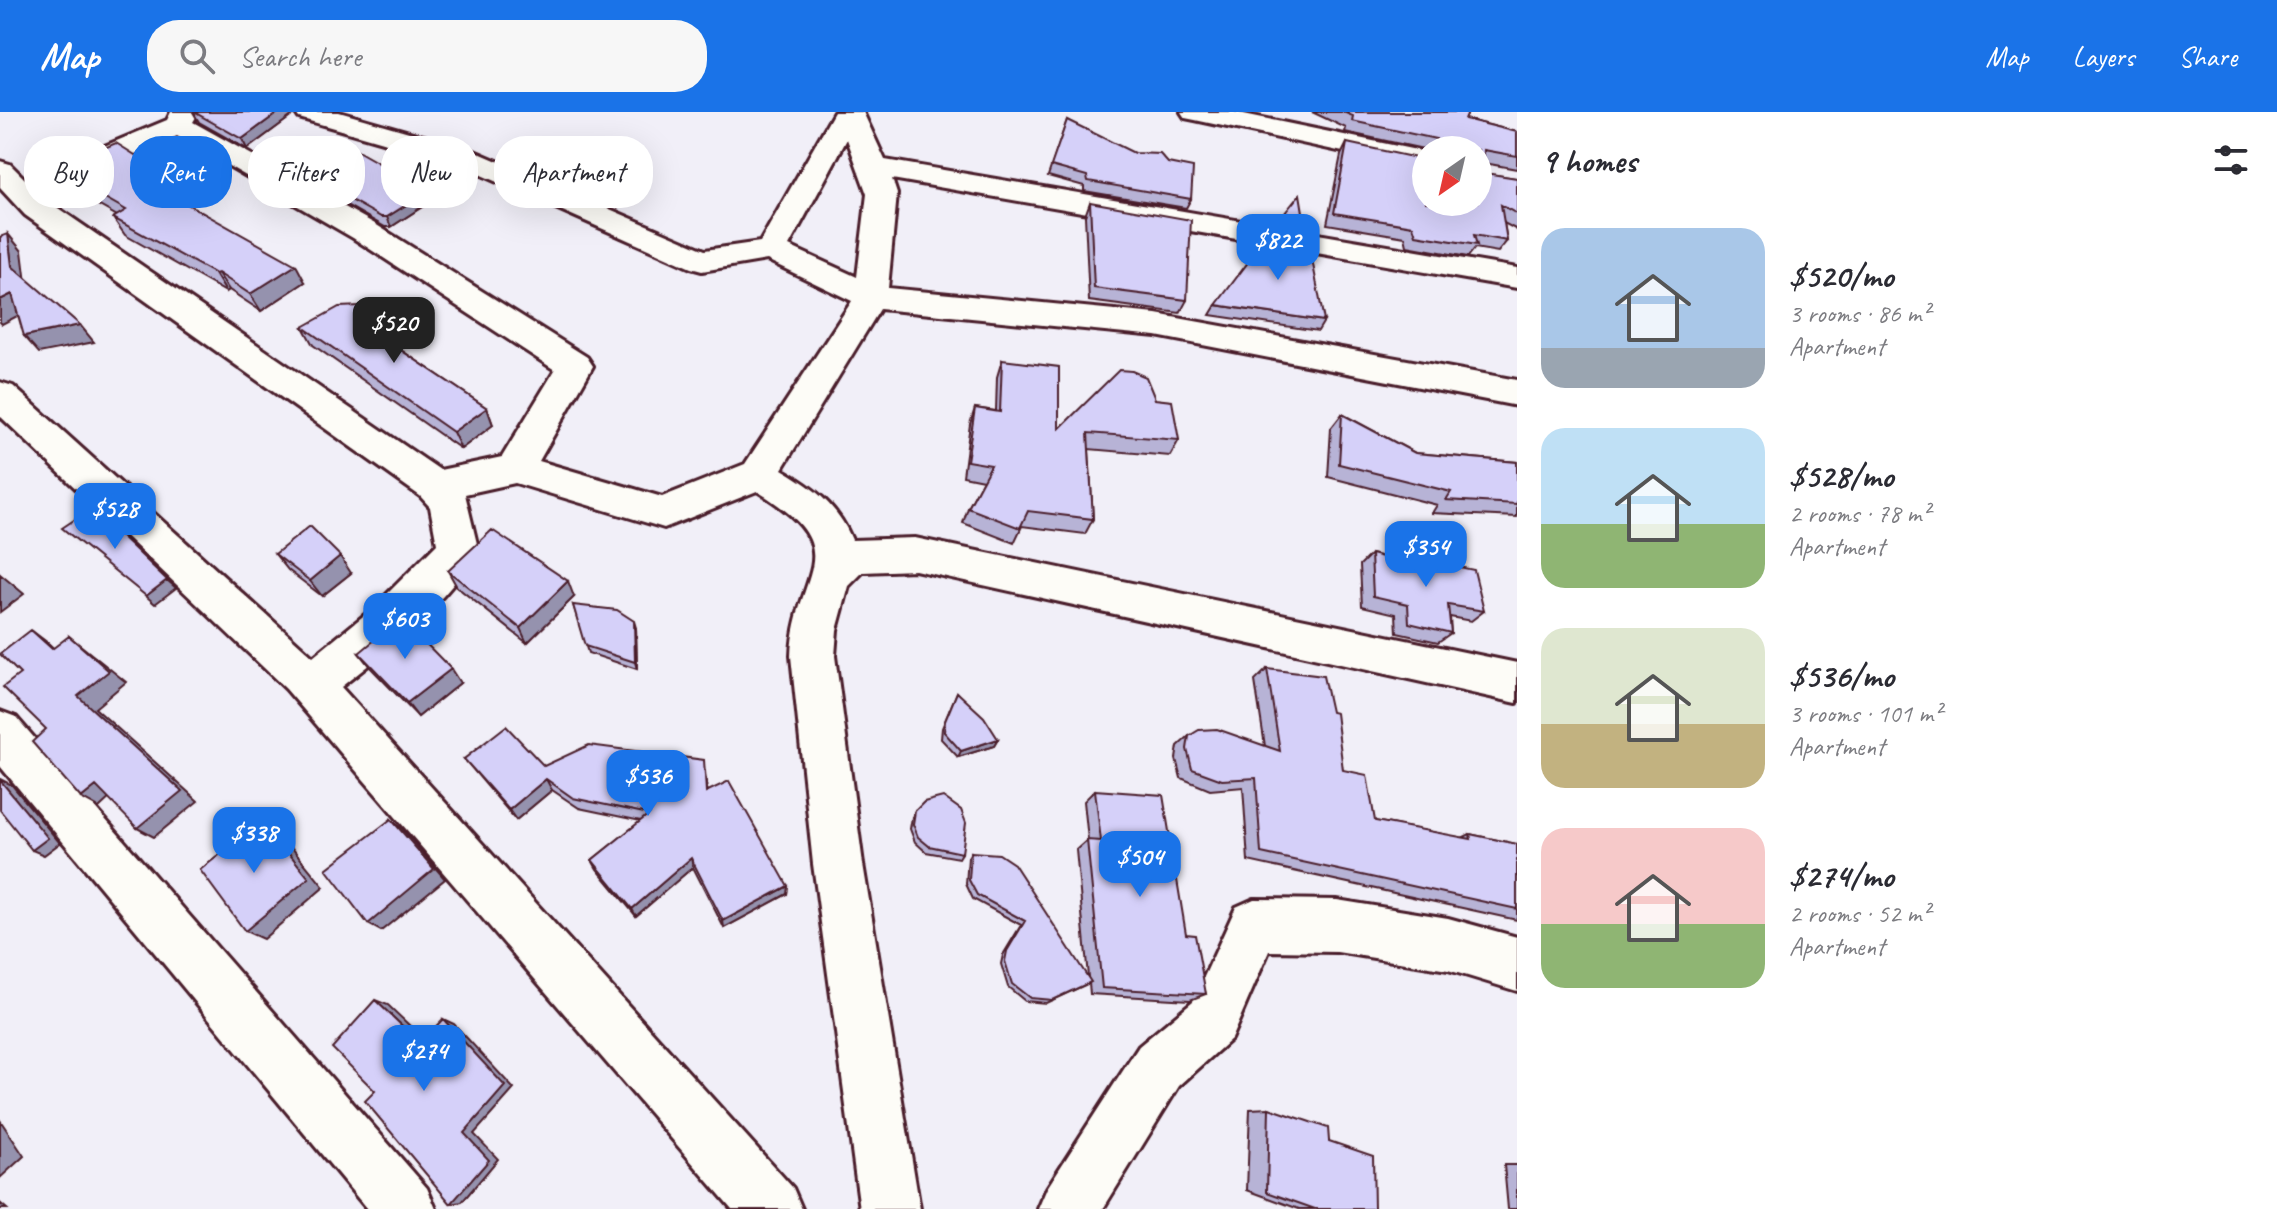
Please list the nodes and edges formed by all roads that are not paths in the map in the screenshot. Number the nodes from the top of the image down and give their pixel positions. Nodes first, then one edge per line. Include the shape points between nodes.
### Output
1 (309, 112) edge
2 (849, 112) edge
3 (1195, 112) edge
4 (182, 118) edge
5 (1412, 158) edge
6 (874, 167) junction
7 (10, 181) edge
8 (771, 250) junction
9 (1517, 278) edge
10 (871, 297) junction
11 (1517, 393) edge
12 (0, 395) edge
13 (515, 469) junction
14 (759, 474) junction
15 (434, 486) junction
16 (830, 579) junction
17 (1517, 683) edge
18 (311, 685) junction
19 (0, 732) edge
20 (1517, 964) edge
21 (406, 1209) edge
22 (772, 1209) edge
23 (890, 1209) edge
24 (1068, 1209) edge

1 - 8 street via 462,156 702,261
2 - 6 street
2 - 8 street
3 - 5 street
4 - 7 street
4 - 13 street via 575,366
6 - 9 street
6 - 10 street via 882,194
7 - 15 street via 36,209
8 - 10 street
10 - 11 street via 1156,325
10 - 14 street
12 - 18 street
13 - 14 street via 664,513
13 - 15 street
14 - 16 street via 816,515 833,543
15 - 18 street via 449,501 458,548 423,591 374,637
16 - 17 street via 853,556 915,554
16 - 23 street via 812,650 827,797
18 - 22 street
19 - 21 street
20 - 24 street via 1448,944 1337,926 1254,925 1212,1020 1159,1066

